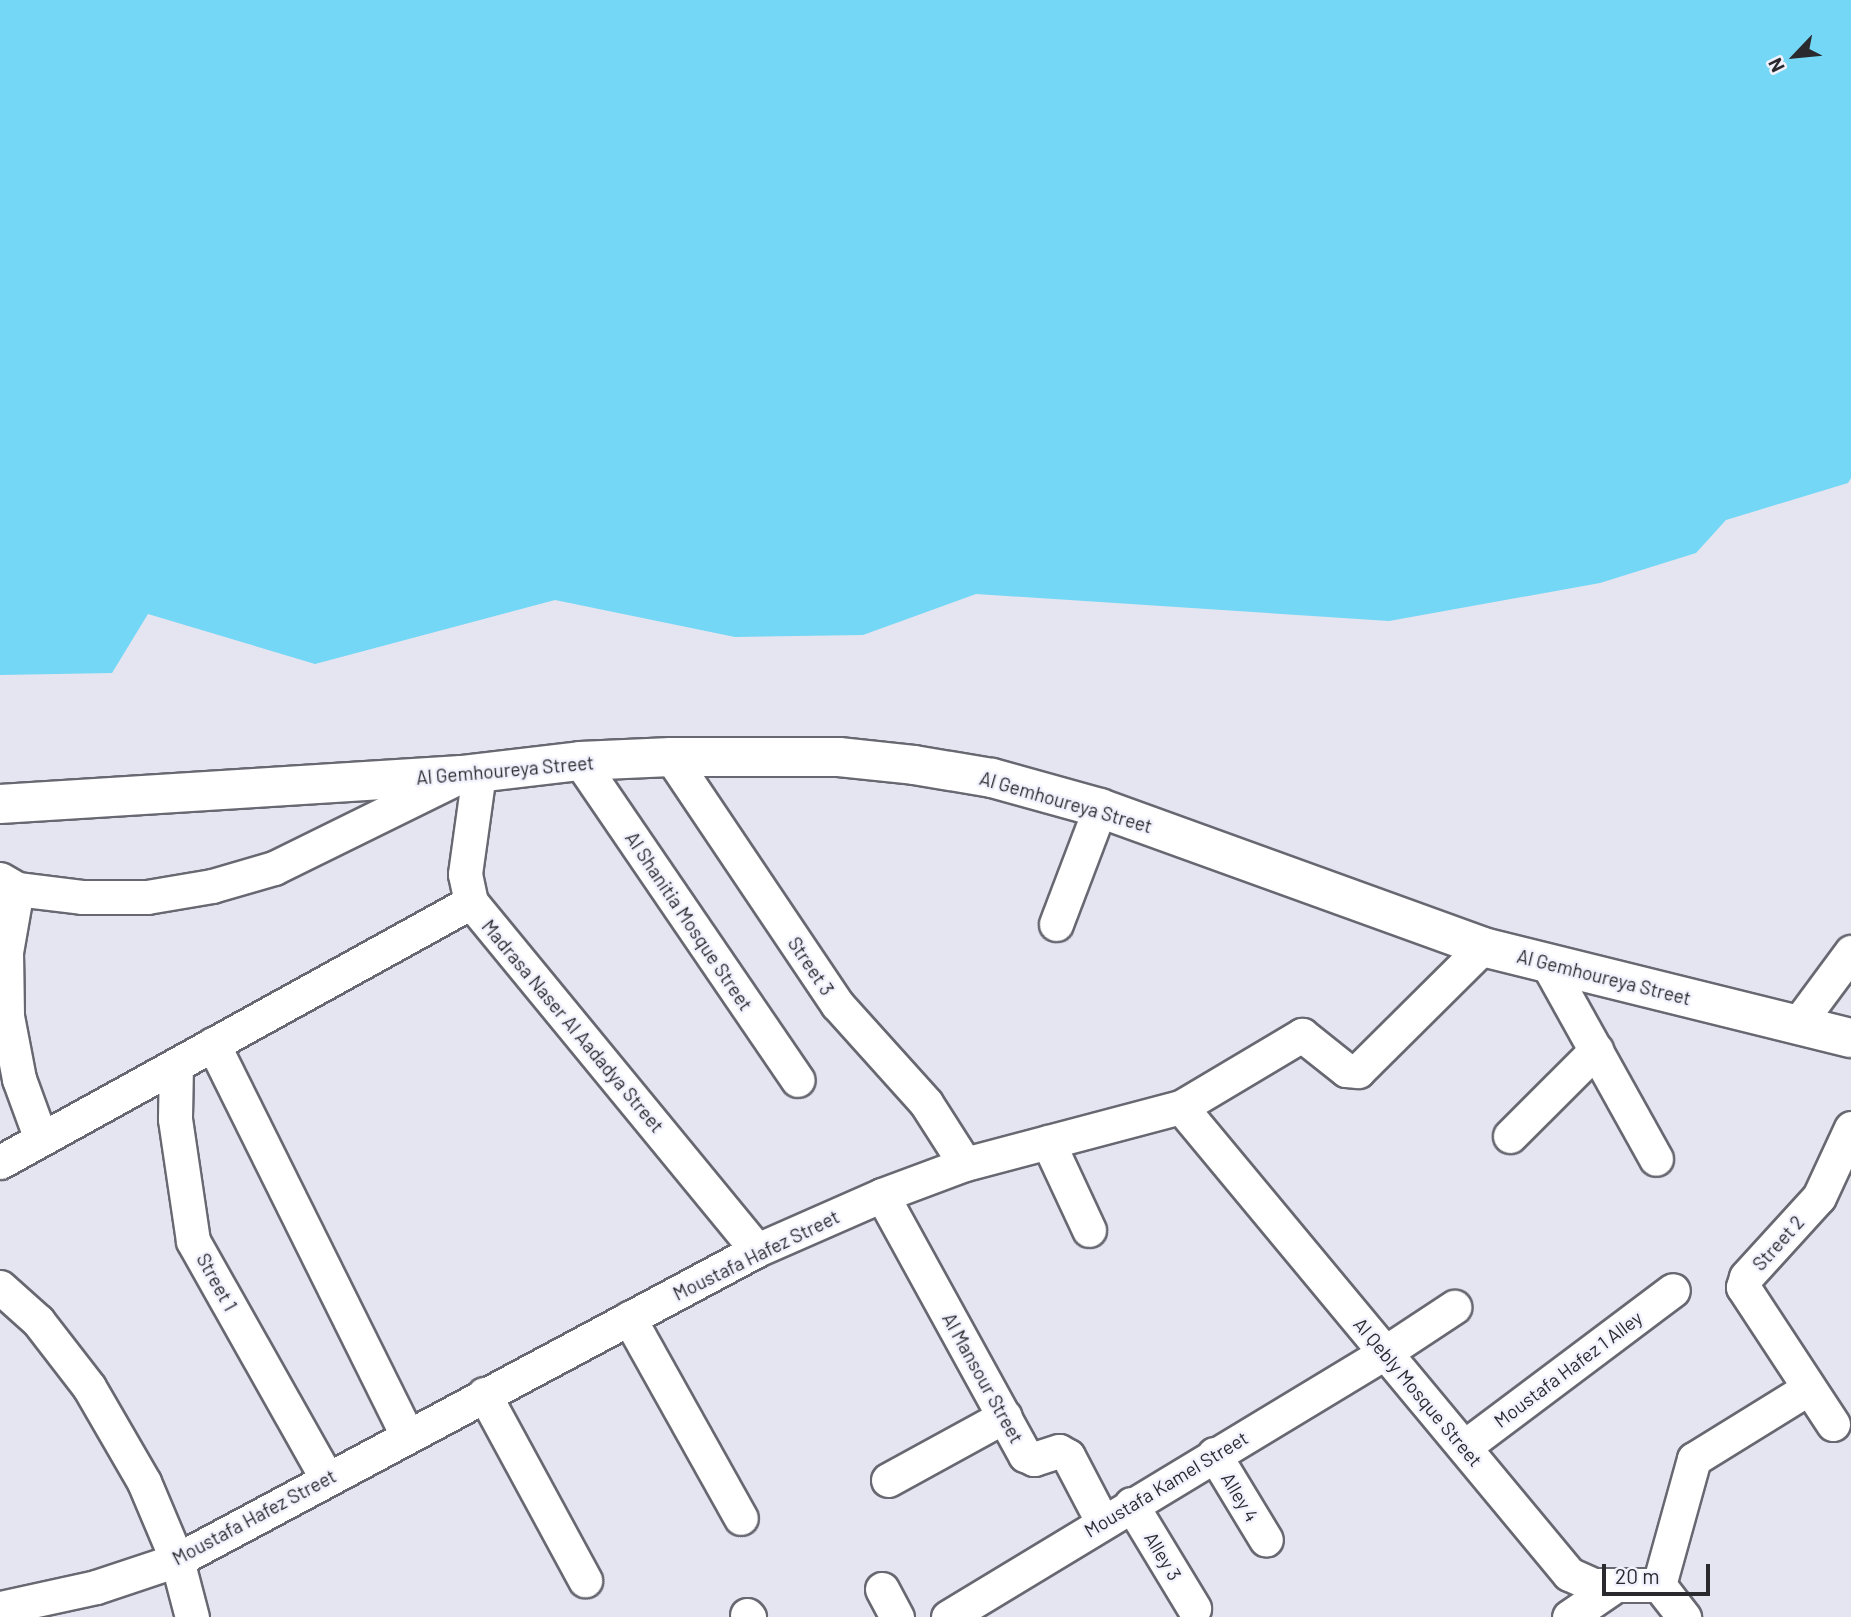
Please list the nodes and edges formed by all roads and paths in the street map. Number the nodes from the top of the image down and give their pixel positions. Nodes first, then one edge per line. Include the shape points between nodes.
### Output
1 (671, 757) junction
2 (580, 761) junction
3 (470, 774) junction
4 (0, 804) edge
5 (1100, 808) junction
6 (8, 884) edge
7 (471, 902) junction
8 (1056, 924) dead end
9 (1483, 947) junction
10 (1851, 951) edge
11 (1547, 963) junction
12 (1797, 1025) junction
13 (1851, 1038) edge
14 (213, 1044) junction
15 (1596, 1050) junction
16 (176, 1065) junction
17 (798, 1080) dead end
18 (1181, 1107) junction
19 (1851, 1128) edge
20 (1510, 1136) dead end
21 (41, 1139) junction
22 (1048, 1142) junction
23 (1656, 1159) dead end
24 (0, 1161) edge
25 (965, 1164) junction
26 (882, 1195) junction
27 (1089, 1230) dead end
28 (757, 1250) junction
29 (0, 1287) edge
30 (1673, 1290) dead end
31 (1454, 1307) dead end
32 (629, 1318) junction
33 (1386, 1352) junction
34 (1809, 1388) junction
35 (484, 1394) junction
36 (1004, 1416) junction
37 (1833, 1424) dead end
38 (407, 1435) junction
39 (1464, 1447) junction
40 (1214, 1454) junction
41 (327, 1479) junction
42 (888, 1480) dead end
43 (1131, 1504) junction
44 (741, 1518) dead end
45 (1102, 1521) junction
46 (1266, 1540) dead end
47 (177, 1560) junction
48 (585, 1580) dead end
49 (1658, 1585) junction
50 (1613, 1587) junction
51 (0, 1608) edge
52 (1194, 1608) dead end
53 (958, 1615) edge
54 (192, 1617) edge
55 (1569, 1617) edge
56 (1684, 1617) edge

1 - 2 street, Al Gemhoureya Street
1 - 5 street, Al Gemhoureya Street via 839,757 914,765 992,778
1 - 25 street, Street 3 via 837,1004 926,1103
2 - 3 street, Al Gemhoureya Street
2 - 17 street, Al Shanitia Mosque Street
3 - 4 street, Al Gemhoureya Street
3 - 6 street via 274,868 212,886 147,897 82,897
3 - 7 street, Madrasa Naser Al Aadadya Street via 466,874
5 - 8 street
5 - 9 street, Al Gemhoureya Street
6 - 21 street via 7,1016 19,1079
7 - 14 street
7 - 28 street, Madrasa Naser Al Aadadya Street
9 - 11 street, Al Gemhoureya Street
9 - 18 street, Moustafa Hafez Street via 1358,1071 1346,1070 1303,1035
10 - 12 street
11 - 12 street, Al Gemhoureya Street
11 - 15 street
12 - 13 street, Al Gemhoureya Street
14 - 16 street
14 - 38 street
15 - 20 street
15 - 23 street
16 - 21 street
16 - 41 street, Street 1 via 175,1119 193,1241
18 - 22 street, Moustafa Hafez Street
18 - 33 street, Al Qebly Mosque Street
19 - 34 street, Street 2 via 1819,1197 1743,1283
21 - 24 street
22 - 25 street, Moustafa Hafez Street
22 - 27 street
25 - 26 street, Moustafa Hafez Street
26 - 28 street, Moustafa Hafez Street
26 - 36 street, Al Mansour Street
28 - 32 street, Moustafa Hafez Street
29 - 47 street via 38,1321 89,1387 144,1482
30 - 39 street, Moustafa Hafez 1 Alley
31 - 33 street, Moustafa Kamel Street
32 - 35 street, Moustafa Hafez Street
32 - 44 street
33 - 39 street, Al Qebly Mosque Street
33 - 40 street, Moustafa Kamel Street
34 - 37 street, Street 2
34 - 49 street via 1694,1459
35 - 38 street, Moustafa Hafez Street
35 - 48 street
36 - 42 street
36 - 45 street, Al Mansour Street via 1030,1459 1054,1451 1068,1456
38 - 41 street, Moustafa Hafez Street
39 - 50 street, Al Qebly Mosque Street via 1569,1574 1581,1582
40 - 43 street, Moustafa Kamel Street
40 - 46 street, Alley 4
41 - 47 street, Moustafa Hafez Street
43 - 45 street, Moustafa Kamel Street
43 - 52 street, Alley 3
45 - 53 street, Moustafa Kamel Street
47 - 51 street, Moustafa Hafez Street via 96,1587
47 - 54 street
49 - 50 street, Al Qebly Mosque Street
49 - 56 street
50 - 55 street

